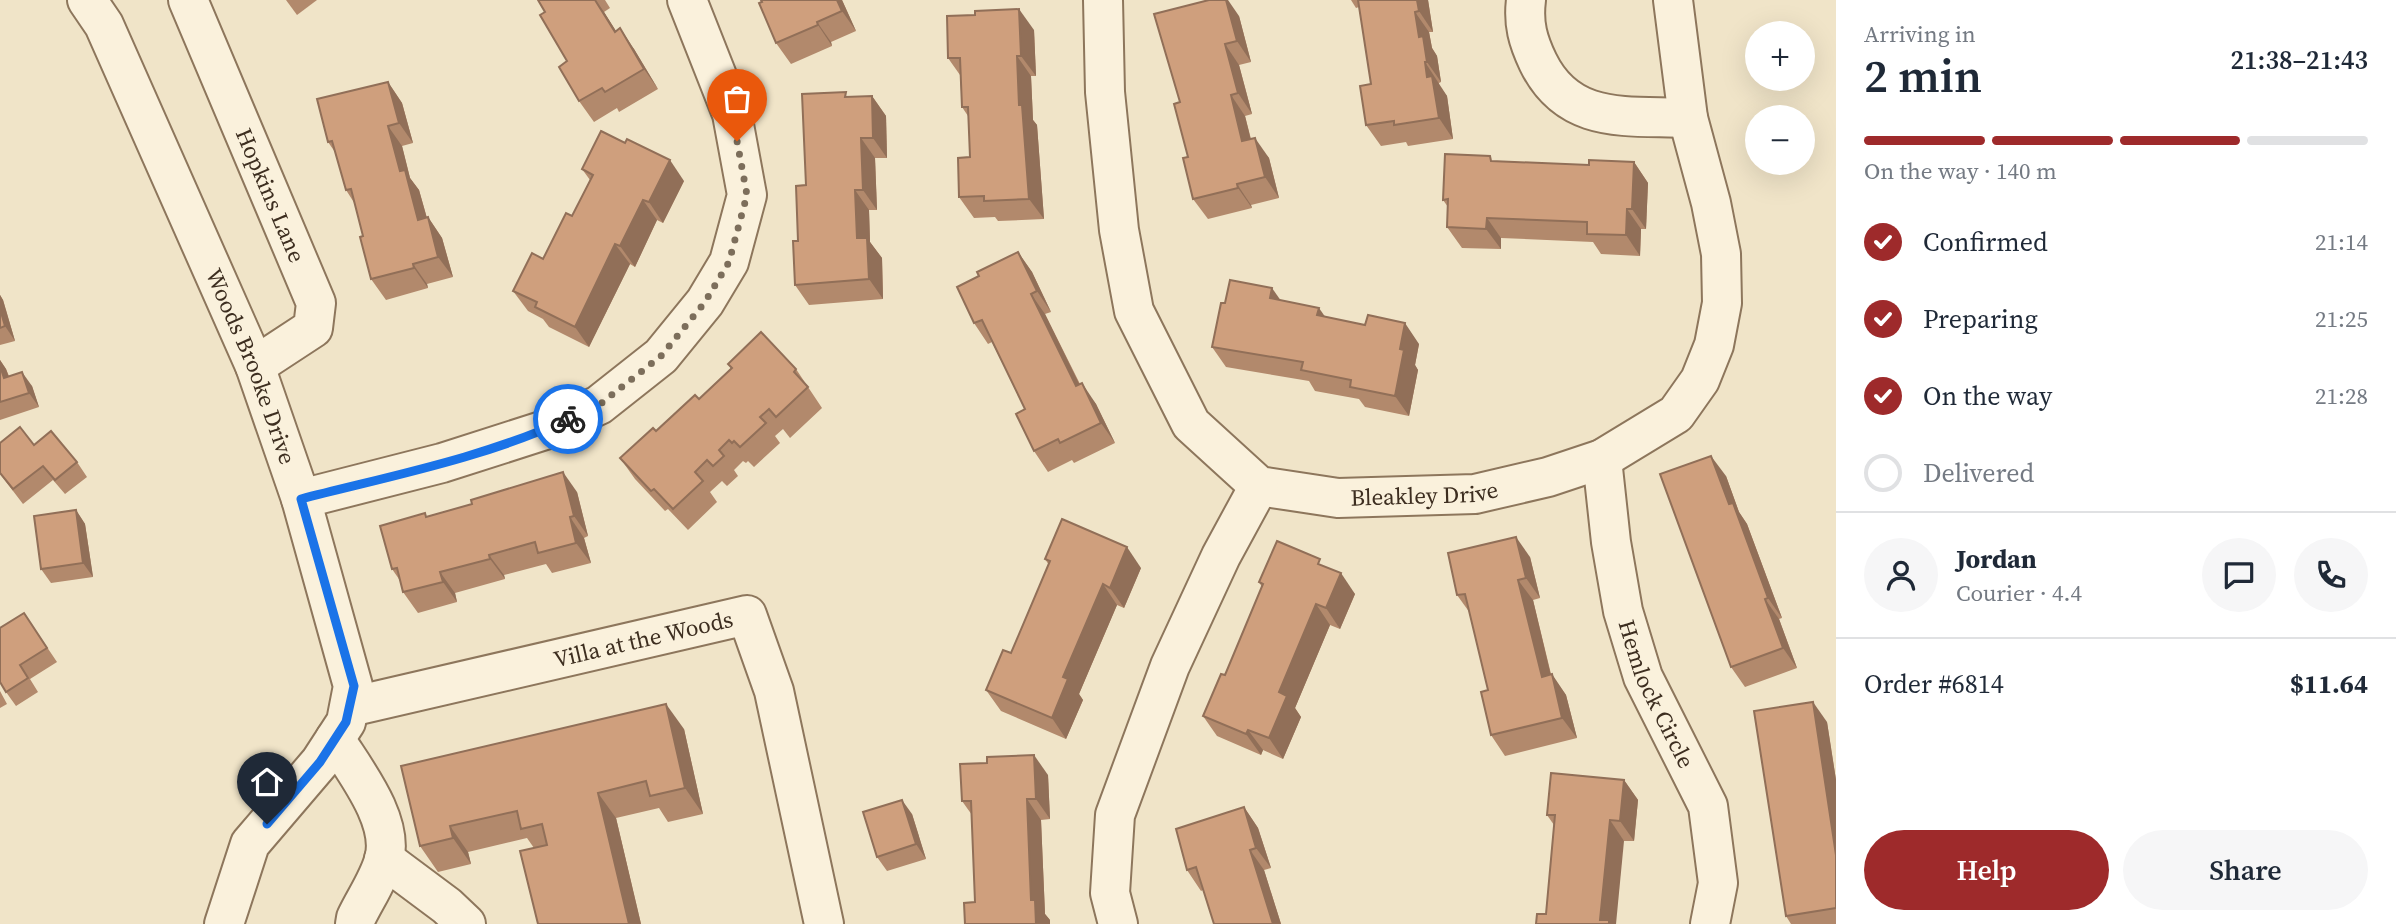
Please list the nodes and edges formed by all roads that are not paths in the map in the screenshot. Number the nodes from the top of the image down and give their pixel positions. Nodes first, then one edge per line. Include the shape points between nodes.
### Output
1 (88, 0) edge
2 (188, 0) edge
3 (687, 0) edge
4 (1103, 0) edge
5 (1526, 0) edge
6 (1673, 0) edge
7 (1688, 117) junction
8 (255, 366) junction
9 (1602, 458) junction
10 (1259, 486) junction
11 (301, 499) junction
12 (343, 723) junction
13 (384, 859) junction
14 (454, 918) edge
15 (224, 924) edge
16 (355, 924) edge
17 (824, 924) edge
18 (1118, 924) edge
19 (1710, 924) edge

1 - 8 street, Woods Brooke Drive via 104,25
2 - 8 street, Hopkins Lane via 316,303 313,328
3 - 11 street via 732,114 747,195 729,262 705,302 661,356 599,405 545,430 454,459
4 - 10 street via 1119,230 1134,311 1191,424
5 - 7 street via 1527,39 1541,69 1560,93 1579,107 1598,114
6 - 7 street, Bleakley Drive
7 - 9 street, Bleakley Drive via 1721,254 1722,303 1714,345 1700,380 1675,414
8 - 11 street, Woods Brooke Drive
9 - 10 street, Bleakley Drive via 1548,477 1475,494 1338,498
9 - 19 street, Hemlock Circle via 1623,611 1643,677 1708,806 1718,883
10 - 18 street via 1170,666 1115,815 1110,893
11 - 12 street, Woods Brooke Drive via 354,686
12 - 13 street via 387,838
12 - 15 street via 320,762 250,844
12 - 17 street, Villa at the Woods via 747,615 774,691
13 - 14 street
13 - 16 street

